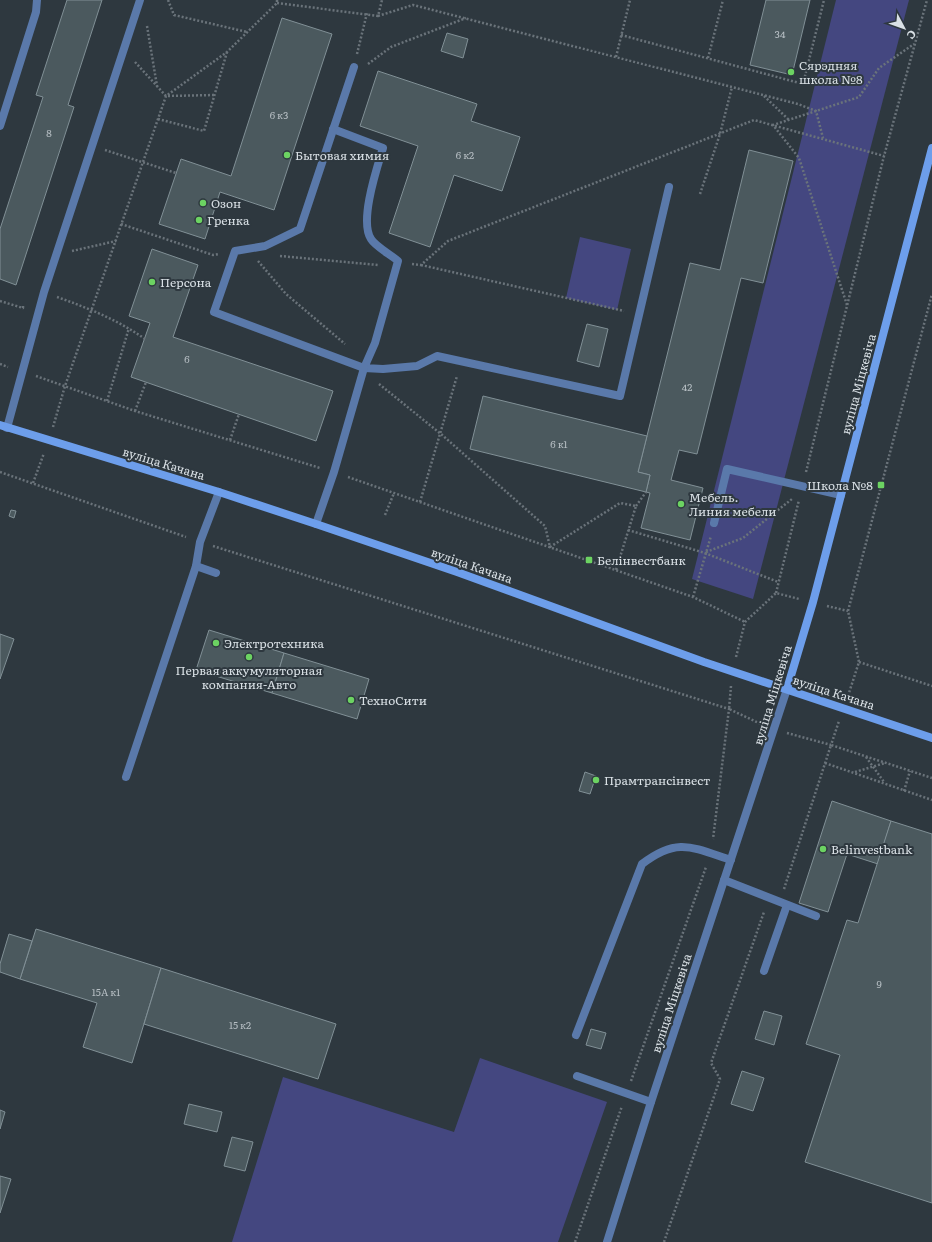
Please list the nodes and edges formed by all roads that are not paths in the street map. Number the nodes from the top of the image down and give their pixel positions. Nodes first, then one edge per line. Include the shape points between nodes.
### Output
1 (37, 0) edge
2 (140, 0) edge
3 (354, 67) road end
4 (0, 126) edge
5 (333, 129) junction
6 (932, 148) edge
7 (669, 187) dead end
8 (365, 365) junction
9 (4, 426) edge
10 (219, 492) junction
11 (841, 495) junction
12 (714, 523) road end
13 (316, 524) junction
14 (196, 566) junction
15 (216, 573) dead end
16 (787, 689) junction
17 (932, 738) edge
18 (126, 777) dead end
19 (731, 860) junction
20 (724, 880) junction
21 (783, 903) junction
22 (816, 916) dead end
23 (764, 971) dead end
24 (576, 1034) dead end
25 (577, 1076) dead end
26 (651, 1102) junction
27 (607, 1242) edge

1 - 4 street via 36,12
2 - 9 street via 44,292
3 - 5 street
5 - 8 street via 383,148 369,199 367,219 371,239 398,261 375,343
5 - 8 street via 300,229 265,246 235,251 214,312
6 - 11 main road, вуліца Міцкевіча
7 - 8 street via 620,396 437,356 417,366 383,369
8 - 13 street
9 - 10 main road, вуліца Качана
10 - 13 main road, вуліца Качана
10 - 14 street via 200,542
11 - 12 street via 727,469
11 - 16 main road, вуліца Міцкевіча
13 - 16 main road, вуліца Качана
14 - 15 street
14 - 18 street
16 - 17 main road, вуліца Качана
16 - 19 street, вуліца Міцкевіча
19 - 20 street, вуліца Міцкевіча
19 - 24 street via 693,848 674,847 657,852 642,864
20 - 21 street
20 - 26 street, вуліца Міцкевіча
21 - 22 street
21 - 23 street
25 - 26 street
26 - 27 street, вуліца Міцкевіча

